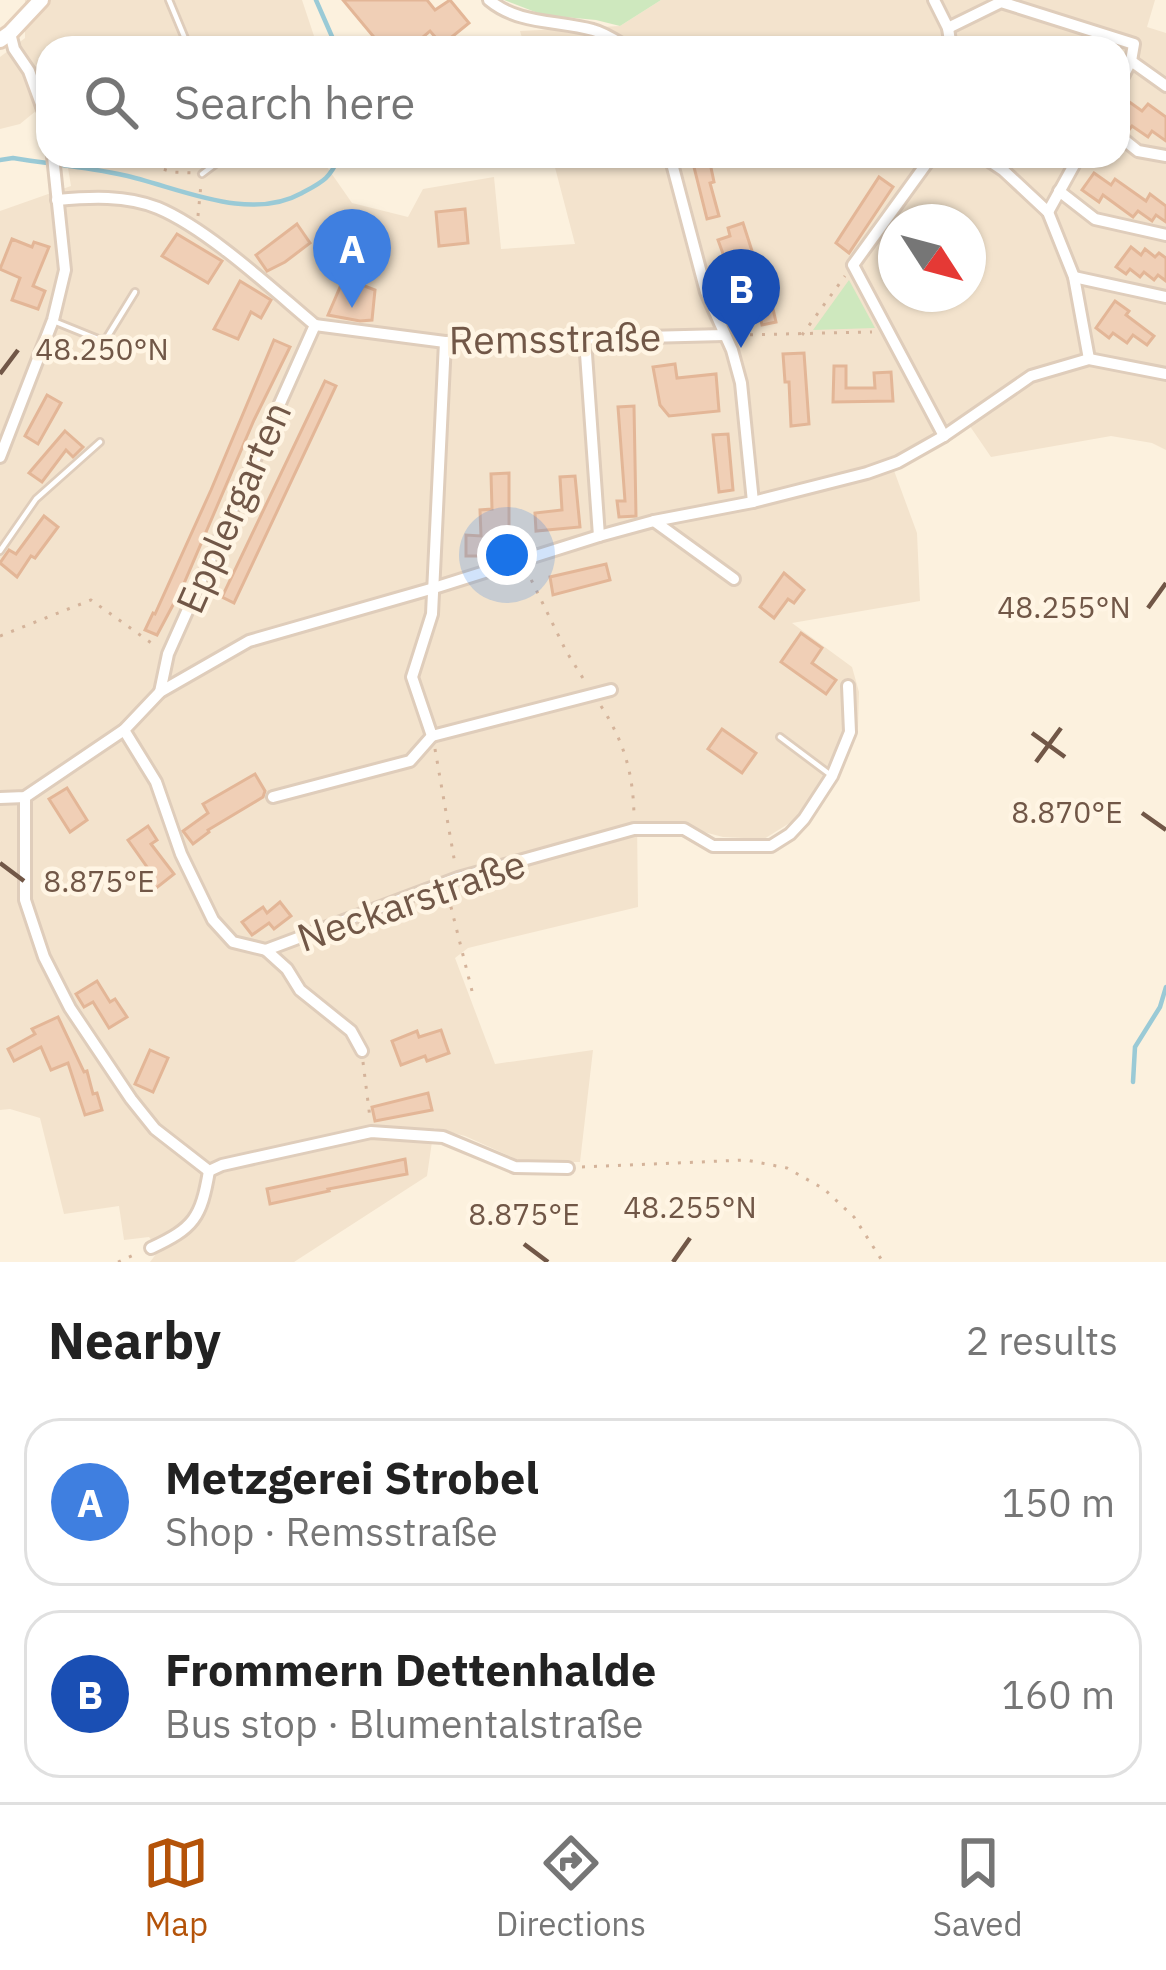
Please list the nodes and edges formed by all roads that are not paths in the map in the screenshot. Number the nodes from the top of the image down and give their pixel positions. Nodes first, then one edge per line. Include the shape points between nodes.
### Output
1 (41, 0) edge
2 (169, 0) edge
3 (489, 0) edge
4 (934, 0) edge
5 (948, 28) junction
6 (184, 36) edge
7 (607, 36) edge
8 (949, 36) edge
9 (1109, 36) edge
10 (5, 37) edge
11 (1130, 42) edge
12 (1131, 61) joint
13 (1166, 86) edge
14 (36, 90) edge
15 (1130, 145) edge
16 (1166, 156) edge
17 (54, 168) edge
18 (210, 168) edge
19 (675, 168) edge
20 (923, 168) edge
21 (1000, 168) edge
22 (1072, 168) edge
23 (202, 174) road end
24 (1059, 191) junction
25 (56, 194) junction
26 (1048, 212) junction
27 (1166, 235) edge
28 (1074, 277) junction
29 (135, 292) dead end
30 (1166, 297) edge
31 (53, 320) junction
32 (315, 325) junction
33 (724, 335) junction
34 (585, 340) junction
35 (445, 341) junction
36 (1089, 359) junction
37 (1166, 374) edge
38 (944, 436) junction
39 (100, 442) dead end
40 (0, 457) edge
41 (753, 502) junction
42 (654, 521) junction
43 (599, 536) junction
44 (0, 551) edge
45 (734, 579) dead end
46 (434, 588) junction
47 (848, 686) dead end
48 (610, 690) dead end
49 (160, 692) junction
50 (124, 730) junction
51 (432, 736) junction
52 (780, 737) dead end
53 (832, 776) junction
54 (0, 797) edge
55 (25, 797) junction
56 (273, 797) dead end
57 (266, 950) junction
58 (362, 1051) road end
59 (568, 1168) road end
60 (209, 1171) junction
61 (151, 1248) road end

1 - 10 main road
2 - 6 lane
3 - 7 street via 539,23
4 - 5 street
5 - 8 street
5 - 9 street via 1001,2
10 - 14 street
11 - 12 street
12 - 13 street
15 - 16 street
17 - 25 street
18 - 23 lane
19 - 33 street
20 - 38 street via 853,265
21 - 26 street
22 - 24 street
24 - 26 street
24 - 27 street via 1095,219
25 - 31 street via 65,271
25 - 32 street via 157,207
26 - 28 street
28 - 30 street
28 - 36 street
29 - 31 lane via 106,339
31 - 40 street
32 - 35 street, Remsstraße
32 - 49 street, Epplergarten via 168,655
33 - 34 street, Remsstraße
33 - 41 street via 741,383
34 - 35 street, Remsstraße
34 - 43 street
35 - 46 street
36 - 37 street
36 - 38 street via 1030,376
38 - 41 street via 868,473
39 - 44 lane via 36,499
41 - 42 street
42 - 43 street
42 - 45 street
43 - 46 street
46 - 49 street via 249,641
46 - 51 street via 412,677
47 - 53 street, Neckarstraße via 850,732
48 - 51 street
49 - 50 street
50 - 55 street
50 - 57 street, Neckarstraße via 156,782 213,920 232,942
51 - 56 street via 410,761
52 - 53 lane
53 - 57 street, Neckarstraße via 804,820 771,846 713,846 684,829 634,829 458,878
54 - 55 street
55 - 60 street via 25,899 44,957 131,1100
57 - 58 street
59 - 60 street via 515,1167 442,1138 371,1132
60 - 61 street via 193,1223

